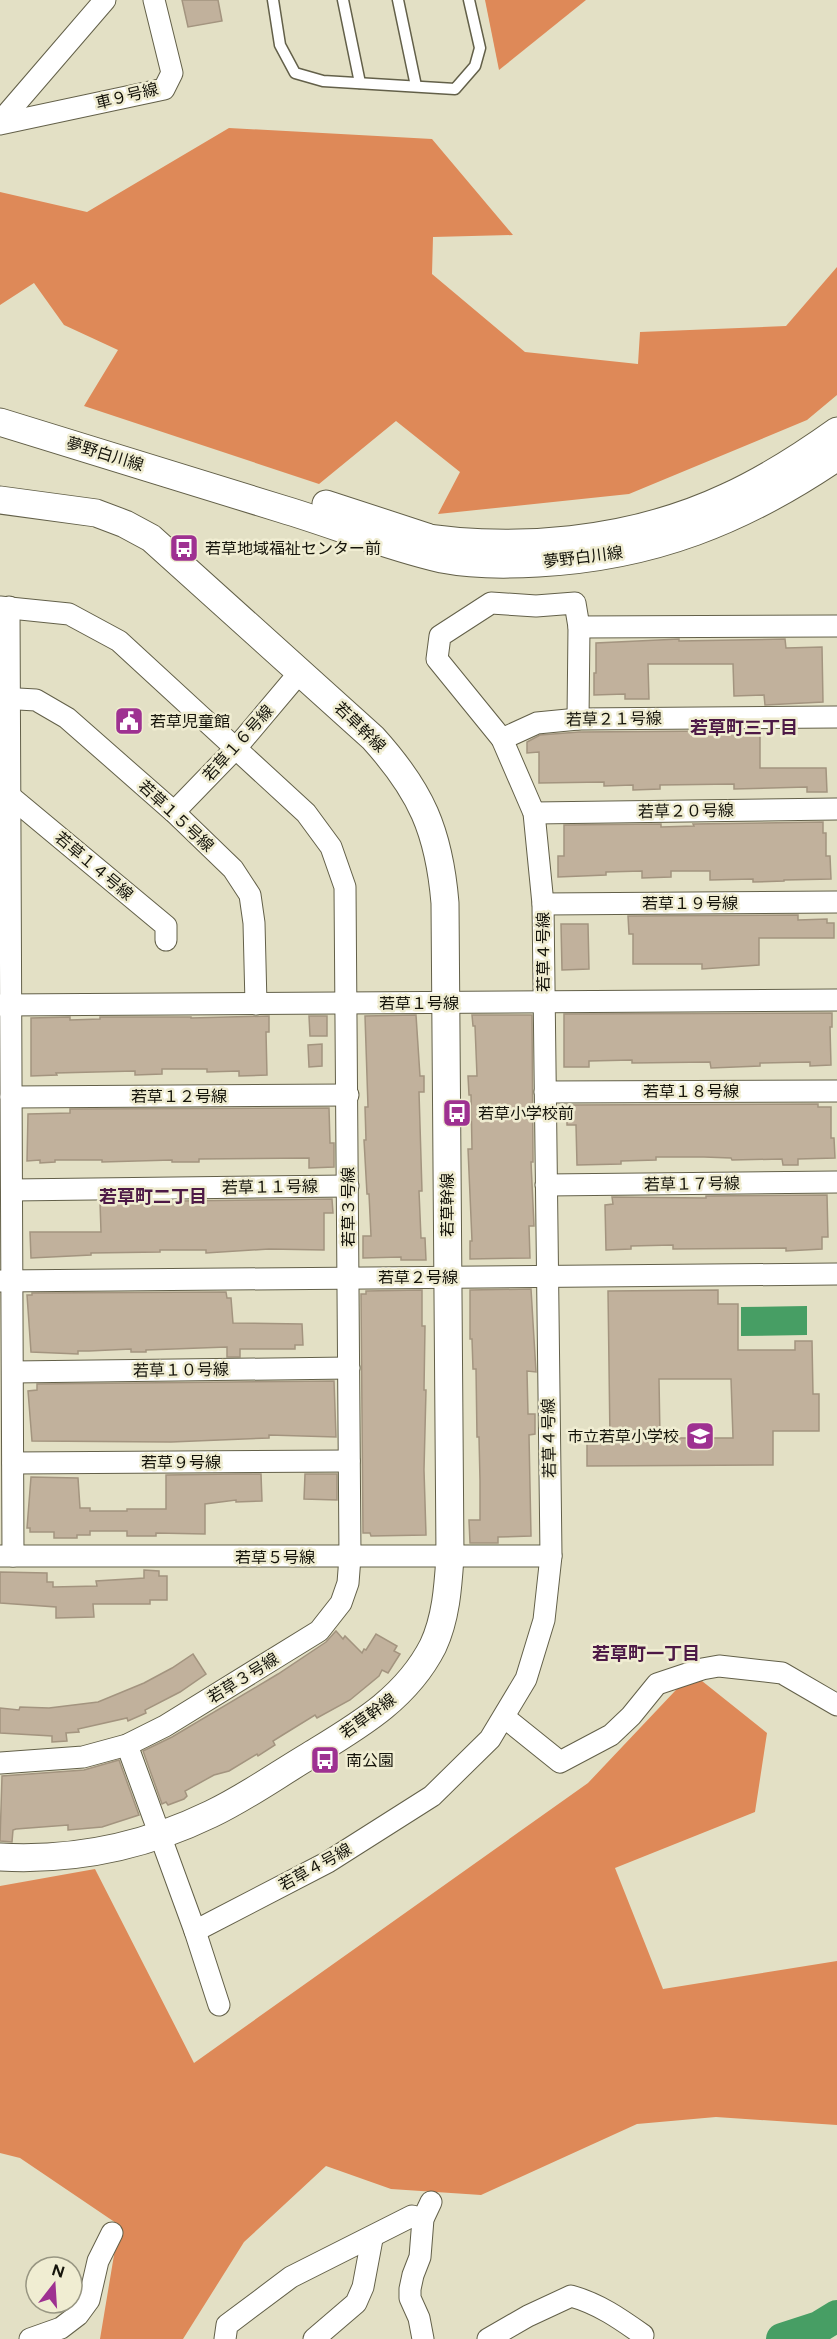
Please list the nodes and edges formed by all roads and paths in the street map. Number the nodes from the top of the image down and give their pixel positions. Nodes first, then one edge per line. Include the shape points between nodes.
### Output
1 (105, 0) edge
2 (154, 0) edge
3 (273, 0) edge
4 (343, 0) edge
5 (398, 0) edge
6 (469, 0) edge
7 (360, 83) junction
8 (416, 86) junction
9 (0, 123) edge
10 (0, 404) edge
11 (0, 422) edge
12 (837, 431) edge
13 (0, 438) edge
14 (837, 457) edge
15 (0, 500) edge
16 (439, 549) junction
17 (5, 607) edge
18 (837, 626) edge
19 (579, 627) junction
20 (300, 672) junction
21 (5, 698) edge
22 (837, 717) edge
23 (578, 719) junction
24 (502, 739) junction
25 (236, 747) junction
26 (11, 797) junction
27 (837, 809) edge
28 (174, 812) junction
29 (534, 813) junction
30 (837, 902) edge
31 (543, 904) junction
32 (166, 940) dead end
33 (837, 1000) edge
34 (445, 1002) junction
35 (543, 1002) junction
36 (347, 1003) junction
37 (256, 1004) junction
38 (5, 1005) edge
39 (837, 1090) edge
40 (545, 1092) junction
41 (348, 1095) junction
42 (11, 1097) junction
43 (837, 1182) edge
44 (546, 1185) junction
45 (348, 1186) junction
46 (12, 1190) junction
47 (837, 1274) edge
48 (348, 1277) junction
49 (448, 1277) junction
50 (548, 1277) junction
51 (6, 1281) edge
52 (349, 1368) junction
53 (13, 1372) junction
54 (349, 1461) junction
55 (13, 1463) junction
56 (7, 1556) edge
57 (551, 1556) junction
58 (350, 1557) junction
59 (450, 1557) junction
60 (837, 1705) edge
61 (504, 1717) junction
62 (128, 1745) junction
63 (0, 1763) edge
64 (161, 1836) junction
65 (0, 1857) edge
66 (195, 1931) junction
67 (219, 2005) dead end
68 (112, 2233) dead end
69 (372, 2239) junction
70 (642, 2335) dead end
71 (30, 2339) edge
72 (225, 2339) edge
73 (314, 2339) edge
74 (423, 2339) edge
75 (489, 2339) edge

1 - 9 street, 車９号線
2 - 9 street, 車９号線 via 172,73 164,89
3 - 7 lane via 280,45 295,73 323,81
4 - 7 lane
5 - 8 lane
6 - 8 lane via 480,48 475,66 455,89
7 - 8 lane
10 - 16 street via 339,508
11 - 16 street, 夢野白川線 via 313,518 375,541
12 - 16 street, 夢野白川線 via 725,498 649,524 558,540
13 - 16 street via 364,550 401,558
14 - 16 street, 夢野白川線 via 748,511 708,528 606,556 498,564
15 - 20 street, 若草幹線 via 96,513 151,538
17 - 21 street
17 - 25 street, 若草３号線 via 69,614 119,641
18 - 19 street
19 - 23 street
19 - 24 street, 若草４号線 via 575,603 491,603 440,636 437,659
20 - 25 street, 若草１６号線
20 - 34 street, 若草幹線 via 393,759 426,813 443,876
21 - 26 street
21 - 28 street, 若草１５号線 via 36,700 67,717
22 - 23 street, 若草２１号線
23 - 24 street, 若草２１号線 via 537,723
24 - 29 street, 若草４号線
25 - 28 street, 若草１６号線
25 - 36 street, 若草３号線 via 306,813 332,847 345,887
26 - 32 street, 若草１４号線 via 166,926
26 - 38 street
27 - 29 street, 若草２０号線
28 - 37 street, 若草１５号線 via 233,869 250,895
29 - 31 street, 若草４号線
30 - 31 street, 若草１９号線
31 - 35 street, 若草４号線
33 - 35 street, 若草１号線
34 - 35 street, 若草１号線
34 - 36 street, 若草１号線
34 - 49 street, 若草幹線
35 - 40 street, 若草４号線
36 - 37 street, 若草１号線
36 - 41 street, 若草３号線
37 - 38 street, 若草１号線
38 - 42 street
39 - 40 street, 若草１８号線
40 - 44 street, 若草４号線
41 - 42 street, 若草１２号線
41 - 45 street, 若草３号線
42 - 46 street
43 - 44 street, 若草１７号線
44 - 50 street, 若草４号線
45 - 46 street, 若草１１号線
45 - 48 street, 若草３号線
46 - 51 street
47 - 50 street, 若草２号線
48 - 49 street, 若草２号線
48 - 51 street, 若草２号線
48 - 52 street, 若草３号線
49 - 50 street, 若草２号線
49 - 59 street, 若草幹線
50 - 57 street, 若草４号線
51 - 53 street
52 - 53 street, 若草１０号線
52 - 54 street, 若草３号線
53 - 55 street
54 - 55 street, 若草９号線
54 - 58 street, 若草３号線
55 - 56 street
56 - 58 street, 若草５号線
57 - 59 street, 若草５号線
57 - 61 street, 若草４号線 via 544,1620 526,1679
58 - 59 street, 若草５号線
58 - 62 street, 若草３号線 via 348,1583 341,1603 319,1631
59 - 64 street, 若草幹線 via 445,1609 433,1645 397,1696 354,1728 239,1799
60 - 61 street via 782,1672 719,1666 702,1669 657,1684 611,1736 560,1762
61 - 66 street, 若草４号線 via 490,1739 432,1796 328,1862
62 - 63 street, 若草３号線 via 83,1757
62 - 64 street
64 - 65 street, 若草幹線 via 112,1850 60,1858
64 - 66 street
66 - 67 street
68 - 71 street via 98,2261 89,2300 78,2315 61,2328
69 - 72 street via 291,2277 227,2325
69 - 73 street via 356,2304
69 - 74 street via 427,2210 420,2257 410,2289
70 - 75 street via 613,2313 571,2296

